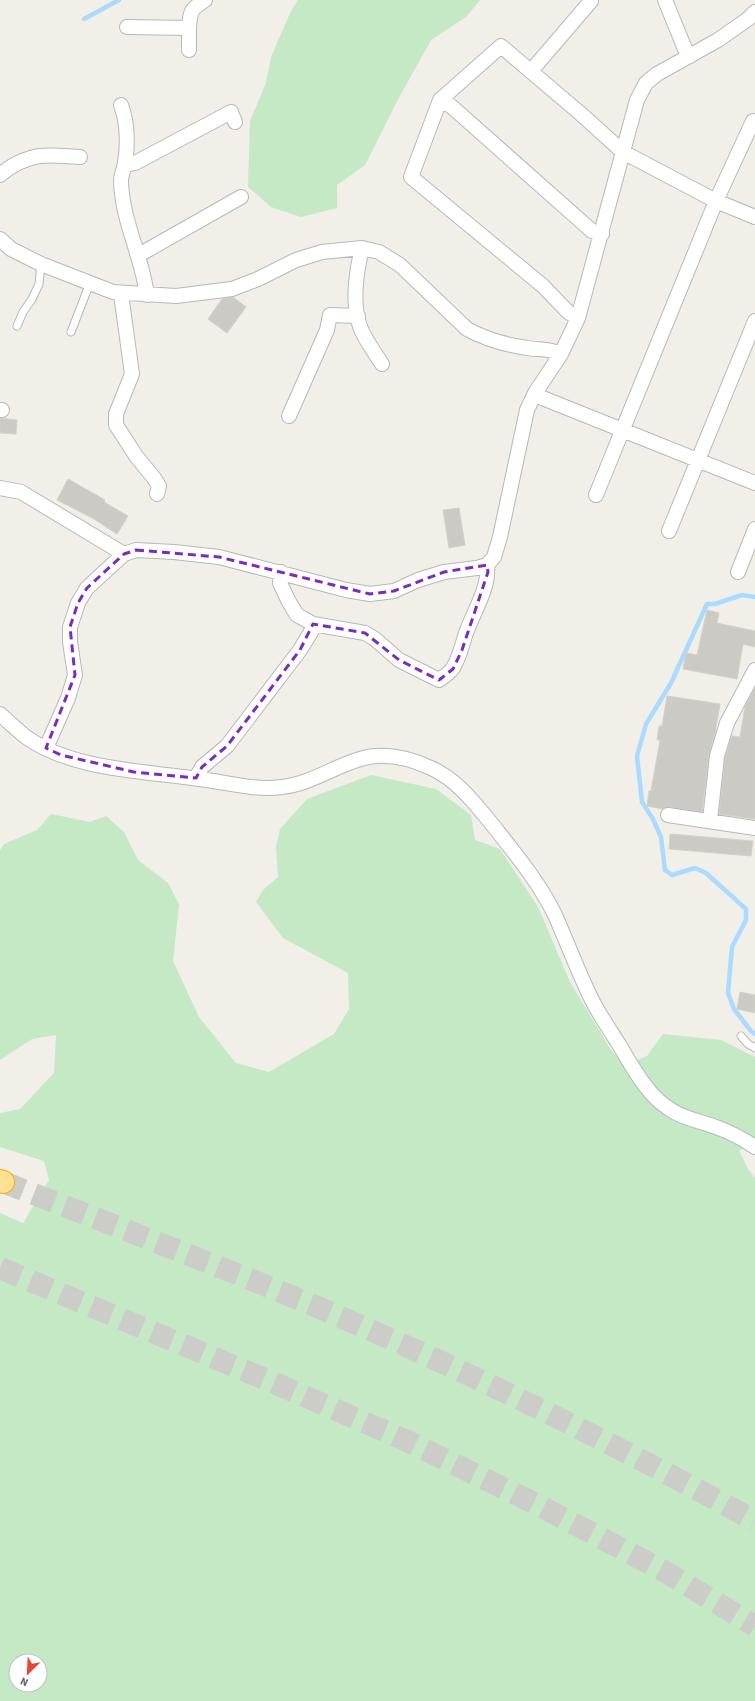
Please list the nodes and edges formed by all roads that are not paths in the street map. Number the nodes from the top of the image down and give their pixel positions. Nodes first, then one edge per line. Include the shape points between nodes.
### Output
1 (205, 0) edge
2 (665, 0) edge
3 (591, 1) edge
4 (755, 12) edge
5 (127, 27) dead end
6 (189, 28) junction
7 (189, 50) dead end
8 (690, 56) junction
9 (531, 71) junction
10 (440, 100) junction
11 (121, 105) dead end
12 (753, 121) dead end
13 (235, 122) dead end
14 (623, 152) junction
15 (80, 157) dead end
16 (125, 165) junction
17 (0, 175) edge
18 (241, 197) dead end
19 (716, 201) junction
20 (755, 217) edge
21 (602, 234) junction
22 (0, 239) edge
23 (362, 248) junction
24 (137, 254) junction
25 (40, 264) junction
26 (90, 283) junction
27 (121, 294) junction
28 (148, 295) junction
29 (358, 316) junction
30 (578, 318) junction
31 (755, 321) edge
32 (16, 326) dead end
33 (71, 332) dead end
34 (561, 354) junction
35 (382, 364) dead end
36 (535, 393) junction
37 (290, 416) dead end
38 (623, 431) junction
39 (698, 460) junction
40 (755, 483) edge
41 (0, 488) edge
42 (157, 494) dead end
43 (596, 495) dead end
44 (755, 529) edge
45 (669, 531) dead end
46 (124, 554) junction
47 (487, 565) junction
48 (281, 572) junction
49 (738, 572) dead end
50 (314, 624) junction
51 (755, 670) edge
52 (0, 714) edge
53 (46, 748) junction
54 (196, 778) junction
55 (668, 815) dead end
56 (710, 820) junction
57 (755, 828) edge
58 (741, 1036) dead end
59 (755, 1048) edge
60 (755, 1147) edge

1 - 6 street via 194,7 190,14
2 - 8 street
3 - 9 street
4 - 8 street via 718,40
5 - 6 street
6 - 7 street
8 - 14 street via 646,83 638,100
9 - 10 street via 501,46
9 - 14 street
10 - 21 street via 451,106 592,231
10 - 30 street via 411,177
11 - 16 street via 126,118
12 - 19 street
13 - 16 street via 231,112 135,163
14 - 19 street
14 - 21 street
15 - 17 street via 48,154 31,157 9,167
16 - 24 street via 121,180 128,224
18 - 24 street
19 - 20 street
19 - 38 street
21 - 30 street
22 - 25 street via 12,249
23 - 28 street via 322,252 296,260 232,289 176,296
23 - 29 street via 356,283
23 - 34 street via 379,252 400,265 467,329 479,336
24 - 28 street
25 - 26 street
25 - 32 lane via 39,284
26 - 27 street
26 - 33 lane
27 - 28 street
27 - 42 street via 132,374 116,414 116,426 159,486
29 - 35 street via 361,329
29 - 37 street via 330,315 327,330
30 - 34 street
31 - 39 street
34 - 36 street
36 - 38 street
36 - 47 street via 527,410 500,537 494,557
38 - 39 street
38 - 43 street
39 - 40 street
39 - 45 street
41 - 46 street via 20,492
44 - 49 street
46 - 48 street via 136,550 219,557
46 - 53 street via 87,588 78,603 70,626 75,675
47 - 48 street via 444,572 394,591 370,594
47 - 50 street via 488,572 478,608 462,650 452,669 439,680 399,660 365,633
48 - 50 street via 280,583 297,615
50 - 54 street via 300,650 226,746 202,767
51 - 56 street via 727,723 717,756
52 - 53 street via 26,737
53 - 54 street via 61,755 134,772
54 - 60 street via 262,788 282,787 308,781 361,759 382,757 401,758 449,778 478,807 514,852 542,893 555,915 591,999 637,1075 653,1095 670,1110 685,1118 723,1130
55 - 56 street
56 - 57 street
58 - 59 lane

